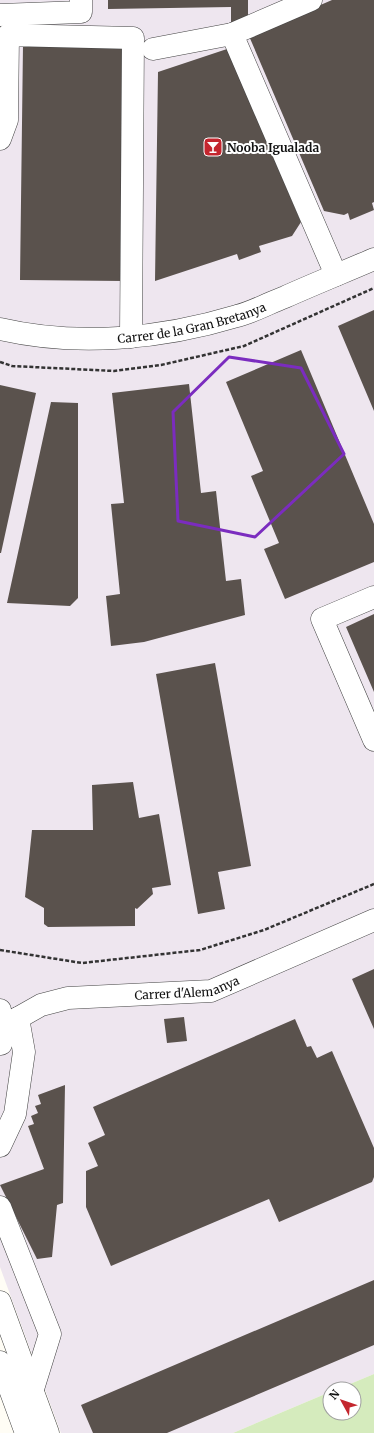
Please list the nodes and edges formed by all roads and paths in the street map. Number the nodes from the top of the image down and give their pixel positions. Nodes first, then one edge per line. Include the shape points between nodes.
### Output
1 (81, 0) edge
2 (311, 0) edge
3 (0, 15) edge
4 (232, 34) junction
5 (153, 49) dead end
6 (0, 139) edge
7 (374, 259) edge
8 (336, 275) junction
9 (0, 329) edge
10 (131, 337) junction
11 (374, 597) edge
12 (374, 740) edge
13 (374, 884) edge
14 (374, 920) edge
15 (0, 950) edge
16 (9, 1014) edge
17 (1, 1044) edge
18 (0, 1146) edge
19 (0, 1207) edge
20 (0, 1302) edge
21 (0, 1362) edge
22 (32, 1392) junction
23 (22, 1432) edge
24 (48, 1433) edge

1 - 3 street via 81,12
2 - 4 street
4 - 5 street
4 - 8 street
6 - 10 street via 7,120 8,35 133,38
7 - 8 street, Carrer de la Gran Bretanya
8 - 10 street, Carrer de la Gran Bretanya via 238,316 181,330
9 - 10 street, Carrer de la Gran Bretanya via 26,335 78,339
11 - 12 street via 322,619
13 - 15 path via 264,930 200,950 82,963
14 - 16 street, Carrer d'Alemanya via 211,991 68,998
16 - 17 street via 3,1022
16 - 18 street via 24,1052 15,1114
19 - 22 street via 50,1334
20 - 22 street
21 - 23 street
22 - 24 street

